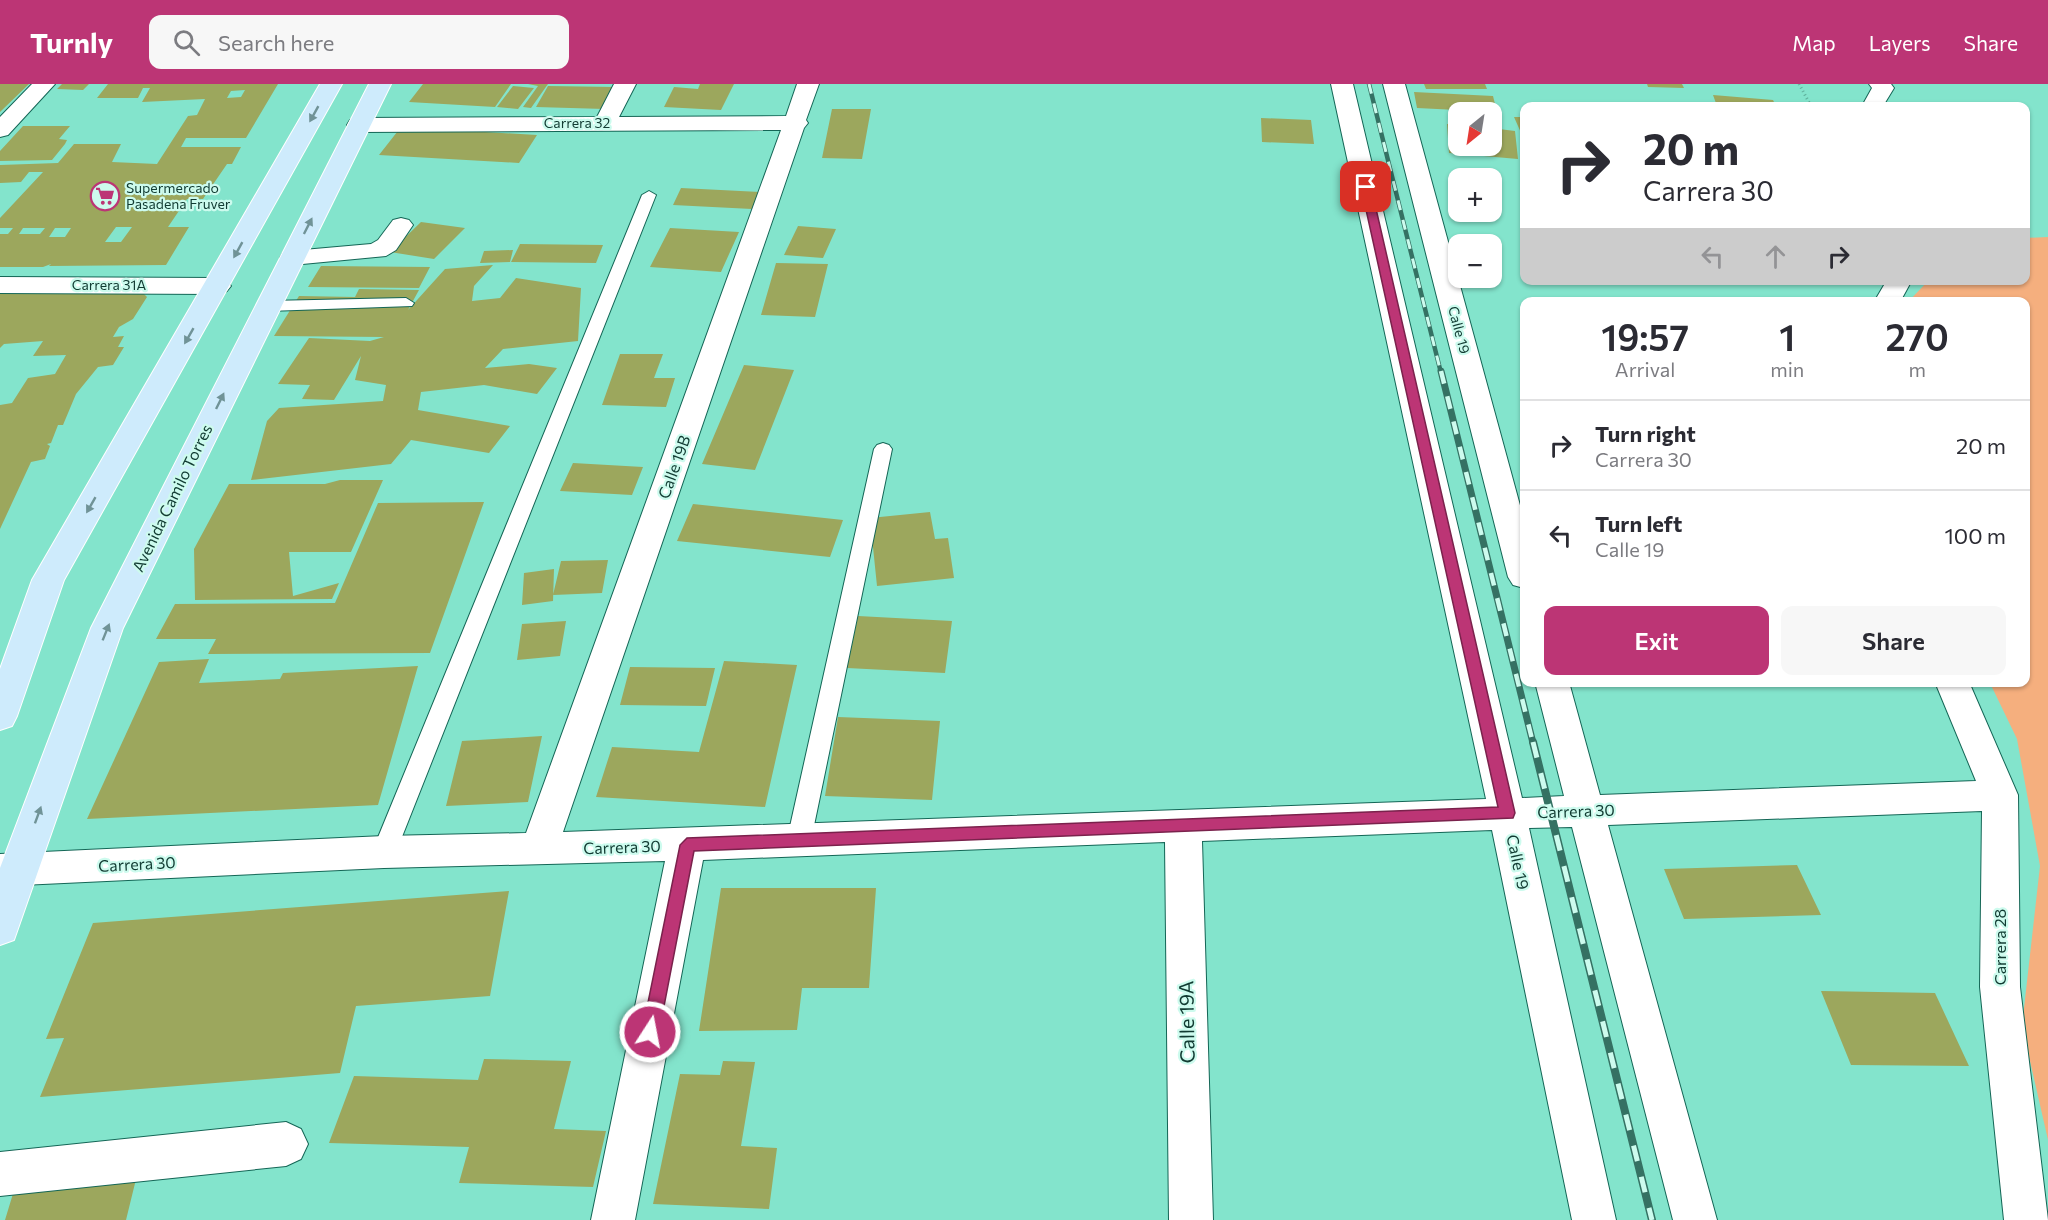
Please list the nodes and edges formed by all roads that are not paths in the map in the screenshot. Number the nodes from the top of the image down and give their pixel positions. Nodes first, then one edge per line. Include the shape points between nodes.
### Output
1 (44, 84) edge
2 (331, 84) edge
3 (380, 84) edge
4 (625, 84) edge
5 (808, 84) edge
6 (1342, 84) edge
7 (1394, 84) edge
8 (1880, 84) edge
9 (1875, 102) edge
10 (605, 123) junction
11 (796, 123) junction
12 (358, 125) junction
13 (0, 130) edge
14 (649, 195) dead end
15 (401, 225) dead end
16 (292, 258) junction
17 (0, 285) edge
18 (218, 285) junction
19 (406, 303) dead end
20 (268, 306) junction
21 (883, 449) dead end
22 (1520, 562) edge
23 (1553, 687) edge
24 (1954, 687) edge
25 (0, 716) edge
26 (2001, 795) junction
27 (1586, 810) junction
28 (1507, 813) junction
29 (1183, 825) junction
30 (799, 840) junction
31 (687, 845) junction
32 (538, 850) junction
33 (384, 852) junction
34 (9, 870) edge
35 (0, 928) edge
36 (286, 1144) dead end
37 (0, 1174) edge
38 (613, 1220) edge
39 (1191, 1220) edge
40 (1594, 1220) edge
41 (1695, 1220) edge
42 (2026, 1220) edge

1 - 13 street
2 -> 18 main road
3 - 12 main road, Avenida Camilo Torres
4 - 10 street
5 - 11 street, Calle 19B
6 - 28 street, Calle 19
7 - 22 street, Calle 19
8 - 9 street via 1883,88
10 - 11 street, Carrera 32
10 - 12 street, Carrera 32
11 - 32 street, Calle 19B
16 -> 12 main road, Avenida Camilo Torres
14 - 33 lane
15 - 16 street via 387,245 377,251
16 - 20 main road, Avenida Camilo Torres
17 - 18 street, Carrera 31A
18 -> 25 main road via 48,580
19 - 20 lane
34 -> 20 main road, Avenida Camilo Torres via 107,628
21 - 30 lane
23 - 27 street
24 - 26 street, Carrera 28
26 - 27 street, Carrera 30
26 - 42 street, Carrera 28 via 2000,987
27 - 28 street, Carrera 30
27 - 41 street
28 - 29 street, Carrera 30
28 - 40 street, Calle 19
29 - 30 street, Carrera 30
29 - 39 street, Calle 19A
30 - 31 street, Carrera 30
31 - 32 street, Carrera 30
31 - 38 street
32 - 33 street, Carrera 30
33 - 34 street, Carrera 30
34 - 35 main road, Avenida Camilo Torres
36 - 37 street

